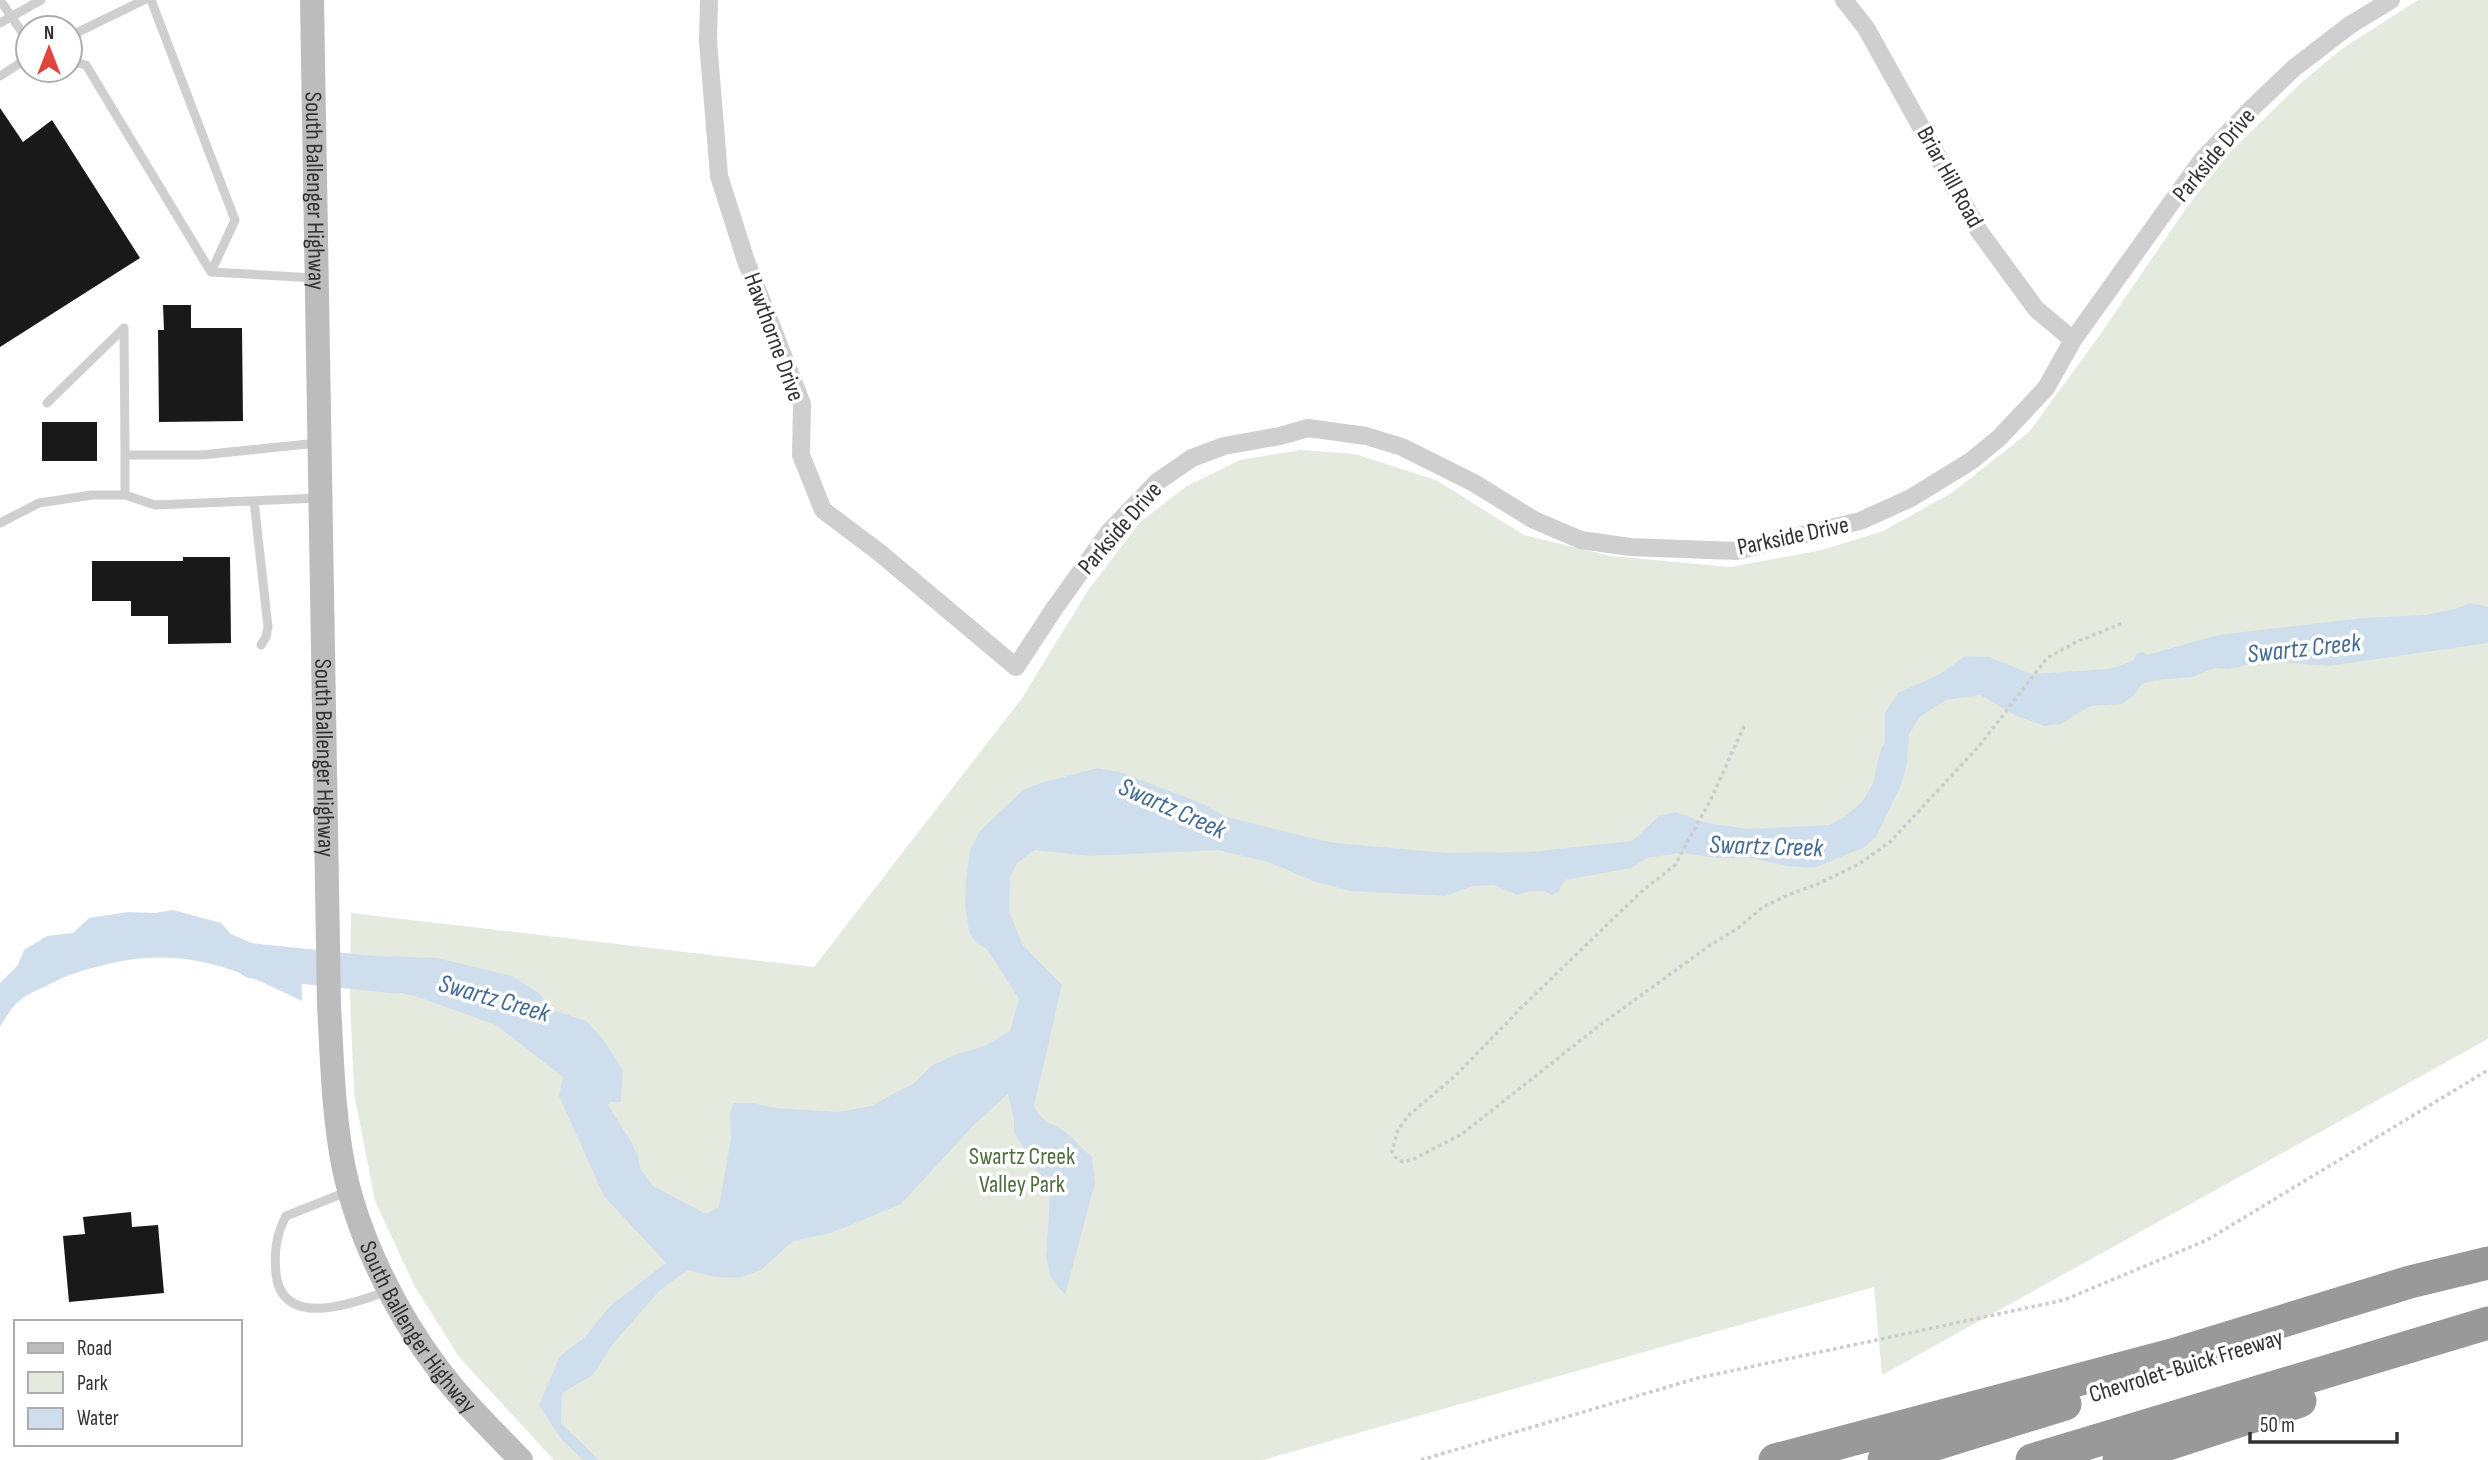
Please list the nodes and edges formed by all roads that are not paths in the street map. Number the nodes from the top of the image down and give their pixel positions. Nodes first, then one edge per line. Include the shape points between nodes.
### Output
1 (0, 0) edge
2 (41, 0) edge
3 (144, 0) edge
4 (150, 0) edge
5 (312, 0) edge
6 (709, 0) edge
7 (1844, 0) edge
8 (2391, 0) edge
9 (10, 18) junction
10 (0, 23) edge
11 (14, 23) edge
12 (84, 29) edge
13 (84, 64) edge
14 (211, 272) junction
15 (316, 278) junction
16 (2073, 340) junction
17 (47, 403) dead end
18 (320, 442) junction
19 (125, 455) junction
20 (125, 495) junction
21 (320, 498) junction
22 (254, 501) junction
23 (0, 523) edge
24 (261, 645) dead end
25 (1016, 667) joint
26 (351, 1191) junction
27 (2488, 1263) edge
28 (2488, 1268) edge
29 (391, 1290) junction
30 (2488, 1323) edge
31 (2488, 1336) edge
32 (521, 1460) edge
33 (1775, 1460) edge
34 (1884, 1460) edge
35 (2032, 1460) edge
36 (2119, 1460) edge

1 - 9 lane
2 - 9 lane
3 - 12 lane
4 - 14 lane via 235,220
5 - 15 street, South Ballenger Highway
6 - 25 street, Hawthorne Drive via 719,176 746,261 802,404 801,455 823,510
7 - 16 street, Briar Hill Road via 1866,28 1979,231 2036,309
8 - 16 street, Parkside Drive via 2294,68 2202,160
9 - 10 lane
9 - 11 lane
13 - 14 lane
14 - 15 lane
15 - 18 street, South Ballenger Highway
16 - 25 street, Parkside Drive via 2046,388 2021,416 1971,461 1943,479 1860,521 1736,551 1630,547 1581,540 1534,520 1402,447 1366,436 1308,428 1224,446 1192,458 1157,482 1109,532
17 - 19 lane via 124,328
18 - 19 lane via 201,455
18 - 21 street, South Ballenger Highway
19 - 20 lane
20 - 22 lane via 155,505
20 - 23 lane via 39,503
21 - 22 lane
21 - 26 street, South Ballenger Highway via 329,1005 334,1105
22 - 24 lane via 268,627
26 - 29 street, South Ballenger Highway via 365,1238
26 - 29 lane via 286,1216 278,1233 277,1287 284,1298 312,1310 351,1305
27 - 33 highway via 2410,1282 2172,1355
28 - 34 highway, Chevrolet-Buick Freeway via 2292,1334
29 - 32 street, South Ballenger Highway via 439,1370
30 - 35 highway, Chevrolet-Buick Freeway
31 - 36 highway

